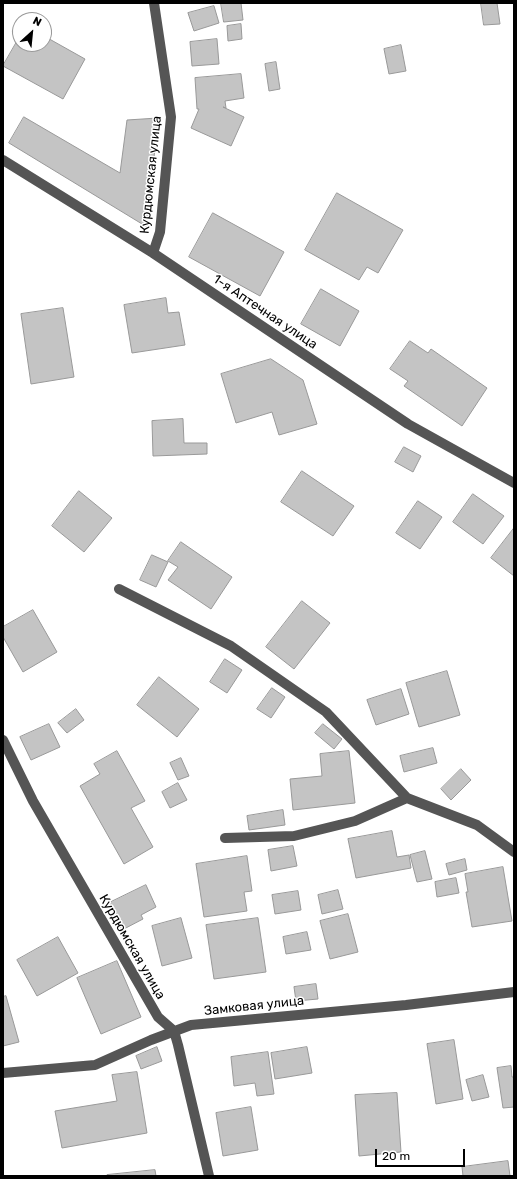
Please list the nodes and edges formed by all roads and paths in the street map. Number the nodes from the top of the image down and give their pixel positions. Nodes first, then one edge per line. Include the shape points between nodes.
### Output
1 (154, 3) edge
2 (3, 160) edge
3 (153, 253) junction
4 (514, 482) edge
5 (119, 589) dead end
6 (3, 740) edge
7 (407, 798) junction
8 (225, 838) dead end
9 (514, 852) edge
10 (514, 992) edge
11 (174, 1031) junction
12 (3, 1073) edge
13 (208, 1176) edge

1 - 3 street, Курдюмская улица via 171,117 160,232
2 - 3 street, 1-я Аптечная улица
3 - 4 street, 1-я Аптечная улица via 408,424
5 - 7 street via 231,646 326,712
6 - 11 street, Курдюмская улица via 33,801 158,1017
7 - 8 street via 355,821 294,836
7 - 9 street via 477,825
10 - 11 street, Замковая улица via 191,1025
11 - 12 street, Замковая улица via 94,1065
11 - 13 street

